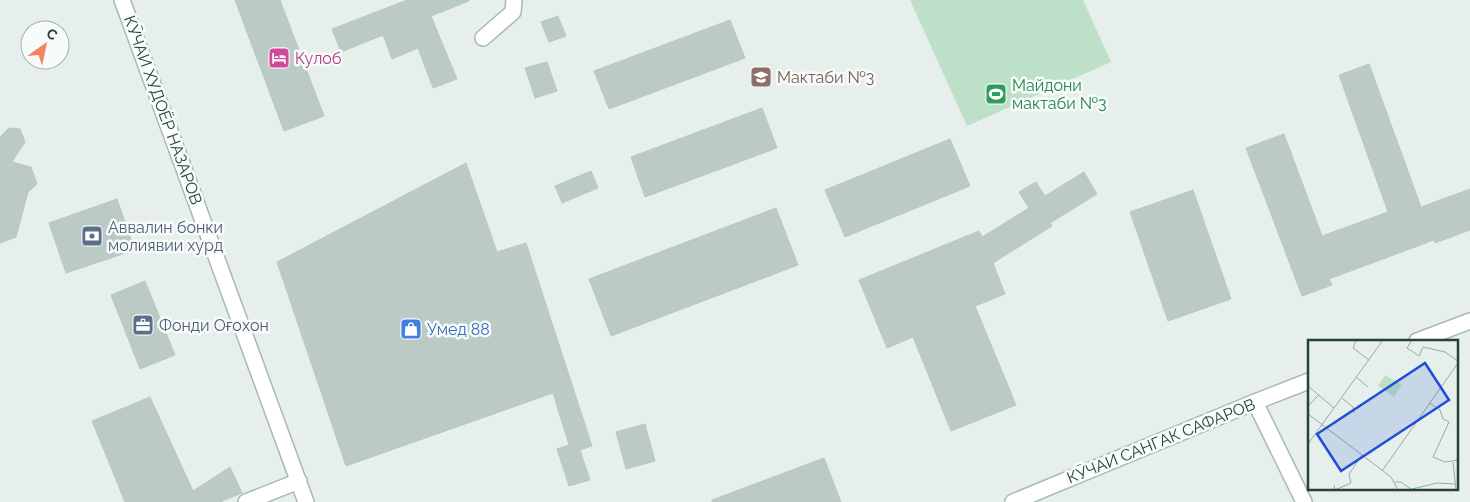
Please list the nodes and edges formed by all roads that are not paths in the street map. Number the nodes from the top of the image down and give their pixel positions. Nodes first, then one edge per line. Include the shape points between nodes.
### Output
1 (122, 0) edge
2 (514, 0) edge
3 (483, 38) dead end
4 (1470, 321) edge
5 (1420, 340) edge
6 (1308, 382) edge
7 (1255, 402) junction
8 (299, 481) junction
9 (246, 502) edge
10 (306, 502) edge
11 (1013, 502) edge
12 (1304, 502) edge

1 - 8 street, КӮЧАИ ХУДОЁР НАЗАРОВ
2 - 3 street via 513,12
4 - 5 street
6 - 7 street, КӮЧАИ САНГАК САФАРОВ
7 - 11 street, КӮЧАИ САНГАК САФАРОВ
7 - 12 street
8 - 9 street
8 - 10 street, КӮЧАИ ХУДОЁР НАЗАРОВ

